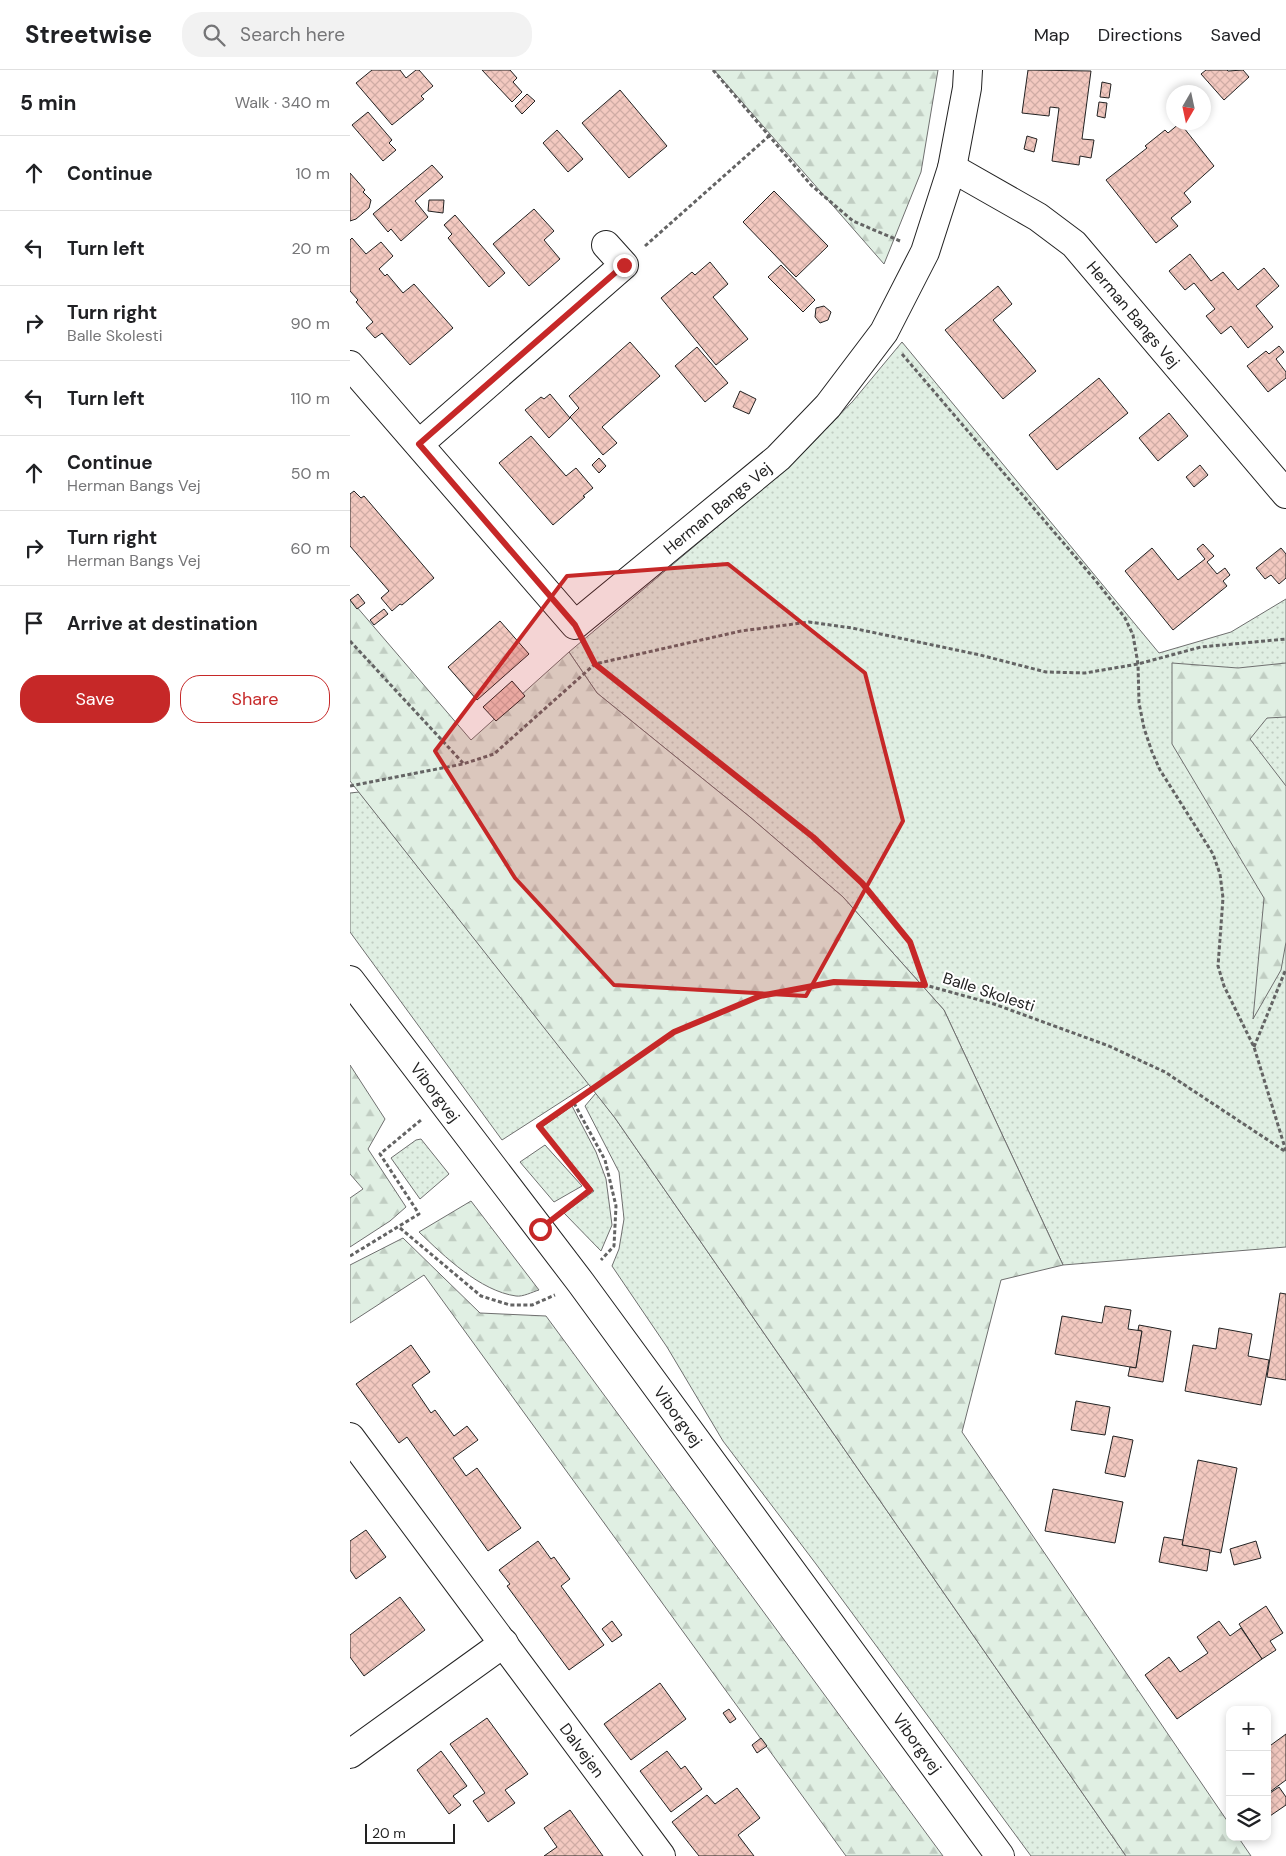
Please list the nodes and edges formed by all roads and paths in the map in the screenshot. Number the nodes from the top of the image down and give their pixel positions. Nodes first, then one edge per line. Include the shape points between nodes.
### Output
1 (713, 70) edge
2 (968, 70) edge
3 (769, 136) junction
4 (952, 168) junction
5 (606, 245) dead end
6 (925, 252) junction
7 (624, 265) junction
8 (884, 332) junction
9 (350, 365) edge
10 (419, 444) junction
11 (1286, 494) edge
12 (575, 625) junction
13 (1286, 639) edge
14 (350, 641) edge
15 (595, 664) junction
16 (1138, 664) junction
17 (463, 764) junction
18 (350, 786) edge
19 (1286, 969) edge
20 (350, 980) edge
21 (925, 985) junction
22 (1254, 1046) junction
23 (443, 1102) junction
24 (1286, 1152) edge
25 (540, 1229) junction
26 (350, 1256) edge
27 (350, 1437) edge
28 (504, 1643) junction
29 (350, 1754) edge
30 (661, 1856) edge
31 (1000, 1856) edge

1 - 3 path
2 - 4 street, Herman Bangs Vej
3 - 6 path via 811,185 853,221
3 - 7 path
4 - 6 street, Herman Bangs Vej
4 - 11 street, Herman Bangs Vej via 1038,217 1074,244
5 - 7 street
6 - 8 street, Herman Bangs Vej
7 - 10 street
8 - 12 street, Herman Bangs Vej via 828,406 778,458
8 - 16 path via 1120,611 1133,635
9 - 10 street
10 - 12 street
12 - 15 path
13 - 16 path via 1201,647
14 - 17 path
15 - 16 path via 741,631 809,622 980,655 1046,672 1085,673
15 - 17 path via 494,754
15 - 21 path via 813,837 862,883 910,942
16 - 22 path via 1139,703 1152,752 1213,854 1220,874 1223,898 1218,966 1224,986
17 - 18 path
19 - 22 path
20 - 23 street, Viborgvej
21 - 24 path, Balle Skolesti via 994,1004 1109,1046 1157,1068
21 - 25 path, Balle Skolesti via 834,982 760,996 674,1032 539,1126 590,1190
22 - 24 path
23 - 25 street, Viborgvej
23 - 26 path via 380,1154 419,1214
25 - 31 street, Viborgvej
27 - 28 street, Dalvejen
28 - 29 street
28 - 30 street, Dalvejen

